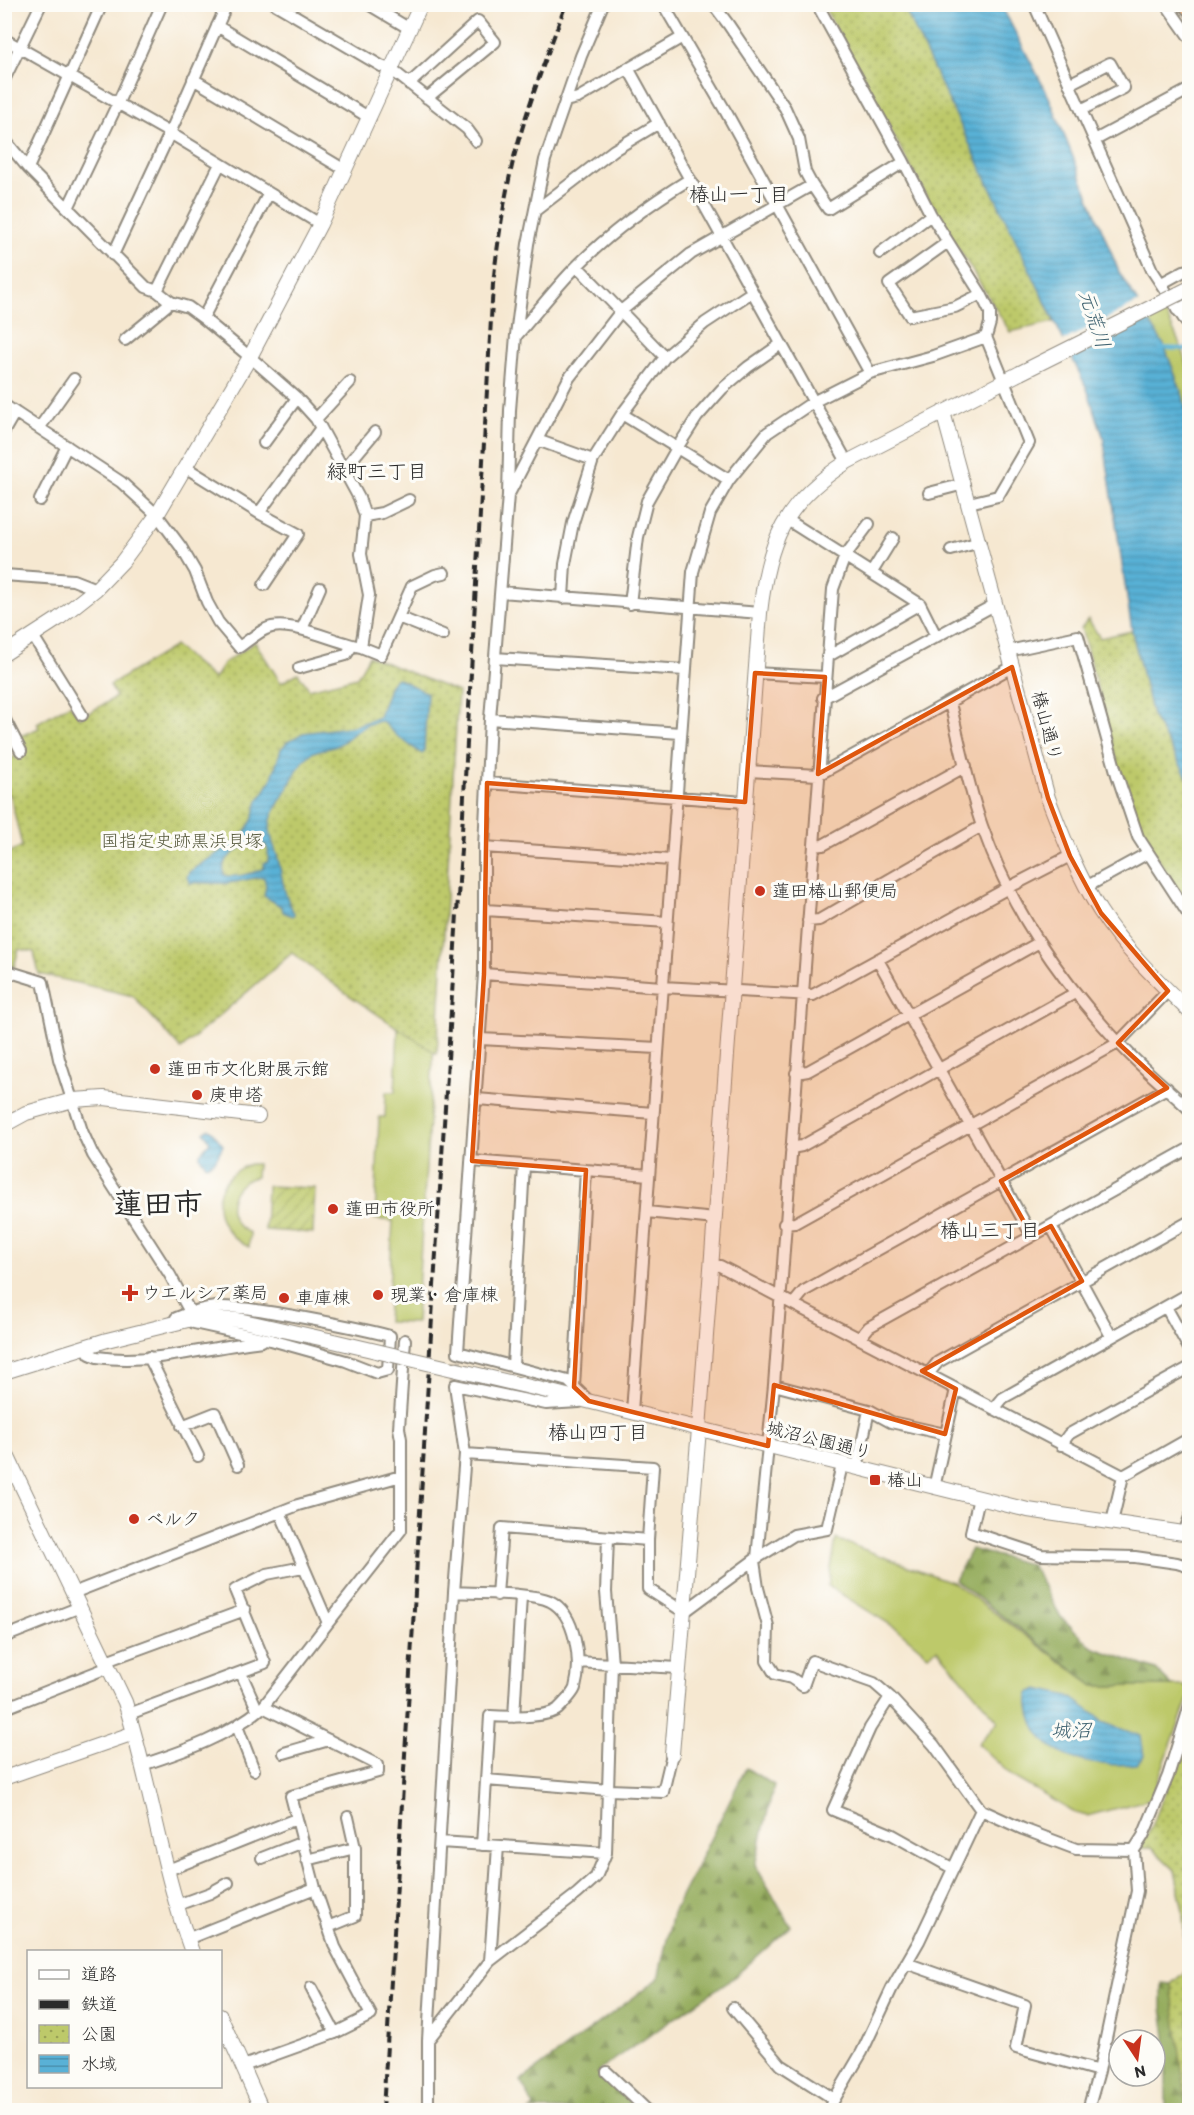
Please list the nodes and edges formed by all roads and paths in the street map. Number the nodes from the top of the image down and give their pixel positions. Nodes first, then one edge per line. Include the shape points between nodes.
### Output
1 (40, 4) edge
2 (102, 4) edge
3 (162, 4) edge
4 (227, 4) edge
5 (275, 4) edge
6 (368, 4) edge
7 (421, 4) edge
8 (603, 4) edge
9 (663, 4) edge
10 (817, 4) edge
11 (1034, 4) edge
12 (1166, 4) edge
13 (714, 5) edge
14 (218, 26) junction
15 (410, 29) junction
16 (681, 38) junction
17 (1190, 38) edge
18 (4, 39) edge
19 (20, 49) junction
20 (628, 68) junction
21 (392, 70) junction
22 (69, 76) junction
23 (193, 79) junction
24 (4, 80) edge
25 (409, 84) junction
26 (1069, 84) junction
27 (1190, 89) edge
28 (426, 98) junction
29 (566, 101) junction
30 (117, 105) junction
31 (1082, 110) junction
32 (370, 118) junction
33 (659, 123) junction
34 (170, 133) junction
35 (4, 139) edge
36 (1095, 140) junction
37 (476, 141) dead end
38 (904, 162) junction
39 (220, 164) junction
40 (28, 168) junction
41 (345, 170) junction
42 (690, 179) junction
43 (812, 185) junction
44 (269, 193) junction
45 (777, 205) junction
46 (68, 208) junction
47 (536, 210) junction
48 (931, 215) junction
49 (320, 224) junction
50 (722, 236) junction
51 (948, 242) junction
52 (880, 253) dead end
53 (113, 255) junction
54 (577, 266) junction
55 (1190, 270) edge
56 (1162, 283) junction
57 (157, 291) junction
58 (1184, 291) edge
59 (752, 292) junction
60 (981, 294) junction
61 (171, 302) junction
62 (1190, 303) edge
63 (1178, 310) junction
64 (621, 311) junction
65 (203, 318) junction
66 (1190, 328) edge
67 (516, 335) junction
68 (986, 336) junction
69 (125, 340) dead end
70 (781, 344) junction
71 (250, 357) junction
72 (664, 357) junction
73 (870, 373) junction
74 (74, 379) dead end
75 (350, 382) dead end
76 (1003, 382) junction
77 (297, 399) junction
78 (813, 402) junction
79 (4, 405) edge
80 (15, 412) junction
81 (944, 412) junction
82 (622, 414) junction
83 (318, 423) junction
84 (40, 426) junction
85 (4, 431) edge
86 (375, 432) dead end
87 (537, 440) junction
88 (264, 443) dead end
89 (67, 446) junction
90 (677, 448) junction
91 (593, 460) junction
92 (847, 462) junction
93 (185, 467) junction
94 (344, 469) junction
95 (729, 480) junction
96 (964, 484) junction
97 (930, 493) dead end
98 (508, 495) junction
99 (40, 500) dead end
100 (409, 501) dead end
101 (969, 503) junction
102 (259, 513) junction
103 (157, 514) junction
104 (365, 516) junction
105 (786, 519) junction
106 (869, 524) dead end
107 (893, 538) dead end
108 (980, 543) junction
109 (951, 550) dead end
110 (845, 556) junction
111 (872, 572) junction
112 (444, 573) dead end
113 (4, 575) edge
114 (264, 585) dead end
115 (320, 588) dead end
116 (96, 589) junction
117 (501, 592) junction
118 (563, 598) junction
119 (630, 604) junction
120 (920, 604) junction
121 (996, 604) junction
122 (690, 608) junction
123 (760, 613) junction
124 (398, 617) junction
125 (302, 629) junction
126 (443, 635) dead end
127 (33, 636) junction
128 (936, 636) junction
129 (356, 646) junction
130 (1008, 651) junction
131 (4, 654) edge
132 (827, 657) junction
133 (495, 658) junction
134 (1012, 667) junction
135 (299, 668) dead end
136 (685, 670) junction
137 (755, 673) junction
138 (825, 678) junction
139 (823, 698) junction
140 (950, 703) junction
141 (82, 715) dead end
142 (4, 718) edge
143 (490, 719) junction
144 (680, 733) junction
145 (21, 751) dead end
146 (966, 766) junction
147 (748, 771) junction
148 (818, 775) junction
149 (487, 783) junction
150 (676, 797) junction
151 (745, 802) junction
152 (982, 826) junction
153 (814, 846) junction
154 (484, 847) junction
155 (1148, 853) junction
156 (1070, 856) junction
157 (671, 860) junction
158 (1086, 887) junction
159 (1008, 888) junction
160 (485, 910) junction
161 (1190, 917) edge
162 (808, 921) junction
163 (667, 922) junction
164 (1038, 943) junction
165 (878, 960) junction
166 (4, 970) edge
167 (484, 974) junction
168 (662, 987) junction
169 (732, 991) junction
170 (1168, 991) junction
171 (1075, 993) junction
172 (802, 996) junction
173 (1190, 1012) edge
174 (909, 1015) junction
175 (480, 1039) junction
176 (1118, 1043) junction
177 (658, 1048) junction
178 (939, 1070) junction
179 (796, 1073) junction
180 (1167, 1088) junction
181 (477, 1099) junction
182 (73, 1100) junction
183 (1190, 1110) edge
184 (653, 1113) junction
185 (258, 1116) dead end
186 (4, 1125) edge
187 (971, 1126) junction
188 (791, 1148) junction
189 (1190, 1148) edge
190 (472, 1161) junction
191 (524, 1165) junction
192 (586, 1170) junction
193 (649, 1175) junction
194 (1001, 1181) junction
195 (647, 1212) junction
196 (715, 1219) junction
197 (1190, 1221) edge
198 (784, 1224) junction
199 (1051, 1226) junction
200 (1032, 1236) junction
201 (711, 1265) junction
202 (1082, 1281) junction
203 (1190, 1293) edge
204 (780, 1296) junction
205 (794, 1303) junction
206 (1166, 1307) junction
207 (185, 1317) junction
208 (1111, 1336) junction
209 (860, 1338) junction
210 (272, 1340) junction
211 (405, 1340) dead end
212 (86, 1347) junction
213 (1190, 1350) edge
214 (149, 1357) junction
215 (513, 1366) junction
216 (1190, 1367) edge
217 (4, 1372) edge
218 (928, 1374) junction
219 (774, 1385) junction
220 (574, 1387) junction
221 (956, 1389) junction
222 (589, 1401) junction
223 (994, 1409) junction
224 (869, 1410) junction
225 (633, 1412) junction
226 (183, 1425) junction
227 (699, 1429) junction
228 (945, 1434) junction
229 (1190, 1438) edge
230 (1061, 1445) junction
231 (768, 1446) junction
232 (4, 1449) edge
233 (465, 1454) junction
234 (198, 1456) dead end
235 (238, 1465) dead end
236 (842, 1465) junction
237 (857, 1468) junction
238 (401, 1476) junction
239 (1123, 1476) junction
240 (934, 1488) junction
241 (980, 1498) junction
242 (280, 1512) junction
243 (1190, 1517) edge
244 (1112, 1522) junction
245 (1187, 1534) edge
246 (608, 1537) junction
247 (648, 1540) junction
248 (756, 1559) junction
249 (303, 1567) junction
250 (1190, 1567) edge
251 (454, 1592) junction
252 (73, 1593) junction
253 (497, 1595) junction
254 (521, 1596) junction
255 (80, 1607) junction
256 (245, 1610) junction
257 (684, 1612) junction
258 (327, 1623) junction
259 (4, 1637) edge
260 (578, 1662) junction
261 (612, 1663) junction
262 (108, 1664) junction
263 (678, 1668) junction
264 (242, 1673) junction
265 (890, 1697) junction
266 (1190, 1705) edge
267 (5, 1708) edge
268 (260, 1709) junction
269 (129, 1714) junction
270 (514, 1717) junction
271 (237, 1726) junction
272 (134, 1733) junction
273 (329, 1740) junction
274 (284, 1753) dead end
275 (672, 1754) joint
276 (142, 1765) junction
277 (254, 1770) dead end
278 (4, 1778) edge
279 (486, 1780) junction
280 (609, 1790) junction
281 (981, 1810) junction
282 (348, 1817) dead end
283 (297, 1819) junction
284 (303, 1842) junction
285 (440, 1842) junction
286 (482, 1845) junction
287 (498, 1846) junction
288 (355, 1848) junction
289 (1134, 1850) junction
290 (606, 1853) junction
291 (262, 1858) dead end
292 (307, 1860) junction
293 (952, 1868) junction
294 (168, 1870) junction
295 (228, 1883) dead end
296 (315, 1888) junction
297 (177, 1905) junction
298 (328, 1927) junction
299 (190, 1945) edge
300 (490, 1961) junction
301 (906, 1963) junction
302 (311, 1988) dead end
303 (733, 2008) dead end
304 (222, 2020) edge
305 (335, 2033) junction
306 (428, 2040) junction
307 (243, 2066) junction
308 (1099, 2070) junction
309 (606, 2072) dead end
310 (834, 2099) junction
311 (428, 2105) dead end
312 (262, 2110) edge
313 (647, 2110) edge
314 (828, 2110) edge
315 (1088, 2110) edge

1 - 19 street
2 - 22 street
3 - 30 street
4 - 14 street
5 - 21 street
6 - 15 street
7 - 15 street
8 - 29 street
9 - 16 street
10 - 38 street
11 - 26 street
12 - 17 street
13 - 43 street via 785,108
14 - 23 street
14 - 32 street
15 - 21 street
16 - 20 street
16 - 45 street
18 - 19 street
19 - 22 street
19 - 24 street
20 - 29 street
20 - 33 street
21 - 25 street
21 - 32 street
22 - 30 street
22 - 40 street
23 - 34 street
23 - 41 street
25 - 28 street
25 - 28 street via 478,21 495,42
26 - 31 street
26 - 31 street via 1110,63 1124,88
27 - 36 street
28 - 37 street
29 - 47 street via 545,160
30 - 34 street
30 - 46 street
31 - 36 street
32 - 41 street
33 - 42 street
33 - 47 street via 614,150
34 - 39 street
34 - 53 street
35 - 40 street
36 - 56 street via 1152,270
38 - 43 street via 828,209
38 - 48 street
39 - 44 street
39 - 57 street
40 - 46 street
41 - 49 street
42 - 50 street
42 - 54 street via 651,202
43 - 45 street
44 - 49 street
44 - 65 street
45 - 50 street
45 - 73 street
46 - 53 street
47 - 67 street
48 - 51 street
48 - 52 street
49 - 71 street
50 - 59 street
50 - 64 street via 692,254
51 - 60 street
51 - 60 street via 890,284 910,316 954,307
53 - 57 street via 146,287
54 - 64 street
54 - 67 street
55 - 56 street
56 - 63 street
57 - 61 street
58 - 76 street, bridge
59 - 70 street
59 - 72 street
60 - 68 street via 990,312
61 - 65 street via 188,307
61 - 69 street
62 - 63 street
63 - 66 street
64 - 72 street
64 - 87 street via 569,378
65 - 71 street
67 - 98 street
68 - 73 street
68 - 76 street
70 - 78 street
70 - 90 street via 722,389
71 - 77 street
71 - 93 street
72 - 82 street
73 - 78 street
74 - 84 street
75 - 83 street
76 - 81 street
76 - 101 street via 1029,443 998,496
77 - 83 street
77 - 88 street
78 - 92 street
78 - 95 street via 767,433
79 - 80 street
80 - 84 street
80 - 85 street
81 - 92 street
81 - 96 street, 椿山通り
82 - 90 street
82 - 91 street
83 - 94 street
83 - 102 street
84 - 89 street
86 - 94 street
87 - 91 street
87 - 98 street
89 - 99 street
89 - 103 street via 121,482
90 - 95 street
90 - 119 street via 647,501 638,537
91 - 118 street via 573,523
92 - 105 street via 814,485
93 - 102 street
93 - 103 street
94 - 104 street
95 - 122 street via 710,513 700,544
96 - 97 street
96 - 101 street, 椿山通り
98 - 117 street
100 - 104 street
101 - 108 street, 椿山通り
102 - 114 street via 298,534
103 - 116 street via 122,562
103 - 125 street via 195,571 218,622 239,647 266,628
104 - 129 street via 361,554 369,595
105 - 110 street
105 - 123 street via 766,570
106 - 110 street
107 - 111 street
108 - 109 street
108 - 121 street, 椿山通り
110 - 111 street
110 - 132 street via 833,589
111 - 120 street
112 - 124 street via 412,586
113 - 116 street via 73,580
115 - 125 street
116 - 127 street
117 - 118 street
117 - 133 street
118 - 119 street
119 - 122 street
120 - 128 street
120 - 132 street
121 - 128 street
121 - 130 street, 椿山通り
122 - 123 street
122 - 136 street
123 - 137 street
124 - 126 street
124 - 129 street via 381,655
125 - 129 street
127 - 131 street
127 - 141 street
128 - 139 street
129 - 135 street via 346,655
130 - 134 street, 椿山通り
130 - 155 street via 1078,636 1117,775 1138,837
132 - 138 street
133 - 136 street
133 - 143 street
134 - 140 street
134 - 156 street, 椿山通り via 1048,798
136 - 144 street
137 - 138 street
137 - 147 street
138 - 139 street
139 - 148 street
140 - 146 street
140 - 148 street
142 - 145 street
143 - 144 street
143 - 149 street
144 - 150 street
146 - 152 street
146 - 153 street via 823,845
147 - 148 street
147 - 151 street
148 - 153 street
149 - 150 street
149 - 154 street
150 - 151 street
150 - 157 street
151 - 169 street
152 - 159 street
152 - 162 street via 819,920
153 - 162 street
154 - 157 street
154 - 160 street
155 - 158 street
155 - 161 street
156 - 158 street, 椿山通り
156 - 159 street
157 - 163 street
158 - 170 street, 椿山通り via 1137,959
159 - 164 street
159 - 165 street
160 - 163 street
160 - 167 street
162 - 172 street
163 - 168 street
164 - 171 street
164 - 174 street
165 - 172 street via 813,995
165 - 174 street
166 - 182 street via 42,981 59,1059
167 - 168 street
167 - 175 street
168 - 169 street
168 - 177 street
169 - 172 street
169 - 196 street
170 - 173 street, 椿山通り
170 - 176 street
171 - 176 street
171 - 178 street
172 - 179 street
174 - 178 street
174 - 179 street via 808,1071
175 - 177 street
175 - 181 street
176 - 180 street
176 - 187 street
177 - 184 street
178 - 187 street
178 - 188 street via 802,1146
179 - 188 street
180 - 183 street
180 - 194 street
181 - 184 street
181 - 190 street
182 - 185 street via 104,1098
182 - 186 street via 26,1113
182 - 207 street via 93,1155 170,1275
184 - 193 street
187 - 194 street
187 - 198 street via 795,1223
188 - 198 street
189 - 199 street
190 - 191 street
190 - 215 street via 458,1352
191 - 192 street
191 - 215 street
192 - 193 street
192 - 220 street
193 - 195 street
194 - 200 street
194 - 205 street via 804,1291
195 - 196 street
195 - 225 street
196 - 201 street
197 - 202 street
198 - 204 street
199 - 200 street
199 - 202 street
200 - 209 street via 869,1327
201 - 204 street
201 - 227 street
202 - 208 street
202 - 218 street via 938,1362
203 - 206 street
204 - 205 street
204 - 219 street
205 - 209 street
206 - 208 street
206 - 213 street
207 - 210 street
207 - 210 street via 213,1307 240,1308 356,1327 390,1336 388,1370 377,1373
207 - 212 street
207 - 222 street, 城沼公園通り, bridge via 238,1320
208 - 223 street via 1003,1398
209 - 218 street
210 - 214 street
211 - 238 street via 399,1428
212 - 214 street via 96,1357
212 - 217 street
214 - 226 street
215 - 220 street via 568,1381
216 - 230 street via 1069,1434
218 - 221 street
219 - 224 street
219 - 231 street
220 - 222 street
221 - 223 street
221 - 228 street
222 - 225 street, 城沼公園通り
222 - 233 street via 546,1404 455,1385
223 - 230 street
224 - 228 street via 891,1422
224 - 237 street
225 - 227 street, 城沼公園通り
226 - 234 street
226 - 235 street via 215,1413
227 - 231 street, 城沼公園通り
227 - 257 street
228 - 240 street
229 - 239 street
230 - 239 street
231 - 236 street, 城沼公園通り
231 - 248 street
232 - 252 street
233 - 247 street via 653,1467
233 - 251 street
236 - 237 street, 城沼公園通り
236 - 248 street via 827,1529 795,1535
237 - 240 street, 城沼公園通り
238 - 242 street
238 - 258 street via 401,1530
239 - 244 street
240 - 241 street, 城沼公園通り
241 - 244 street, 城沼公園通り via 1028,1510
241 - 250 street via 971,1532 1005,1544 1041,1555 1135,1557
242 - 249 street
242 - 252 street
243 - 245 street
244 - 245 street, 城沼公園通り
246 - 247 street
246 - 253 street via 502,1528
246 - 261 street via 606,1592
247 - 257 street via 648,1589
248 - 257 street
248 - 265 street via 758,1588 768,1626 767,1661 775,1674 792,1678 803,1686 812,1661 874,1683
249 - 256 street via 267,1574 235,1590
249 - 258 street
251 - 253 street
251 - 285 street
252 - 255 street
253 - 254 street
254 - 260 street via 549,1601 566,1613
254 - 270 street
255 - 259 street
255 - 262 street
256 - 262 street
256 - 264 street via 265,1663
257 - 263 street
258 - 268 street
260 - 261 street
260 - 270 street via 574,1690 556,1711
261 - 263 street
261 - 280 street
262 - 267 street
262 - 269 street
263 - 275 street
264 - 268 street
264 - 269 street
265 - 281 street via 934,1745
265 - 293 street via 870,1728 833,1810 893,1835
266 - 289 street via 1168,1776
268 - 271 street
268 - 273 street
269 - 272 street
270 - 279 street via 490,1716
271 - 276 street
271 - 277 street
272 - 276 street
272 - 278 street
273 - 274 street
273 - 283 street via 378,1764 378,1772 291,1796
275 - 280 street via 663,1792
276 - 294 street
279 - 280 street
279 - 286 street
280 - 290 street
281 - 289 street via 1076,1849
281 - 293 street
282 - 288 street
283 - 284 street
283 - 294 street
284 - 291 street
284 - 292 street
285 - 286 street
285 - 306 street
286 - 287 street
287 - 290 street
287 - 300 street
288 - 292 street
288 - 298 street via 355,1916
289 - 308 street via 1137,1891
290 - 300 street via 596,1877
292 - 296 street
293 - 301 street
294 - 297 street
295 - 297 street
296 - 298 street
296 - 299 street
297 - 299 street
298 - 305 street via 371,2015
300 - 306 street
301 - 308 street via 1025,2005 1016,2048
301 - 310 street
302 - 305 street
303 - 310 street via 781,2065
304 - 307 street
305 - 307 street
306 - 311 street
307 - 312 street
308 - 315 street
309 - 313 street
310 - 314 street

